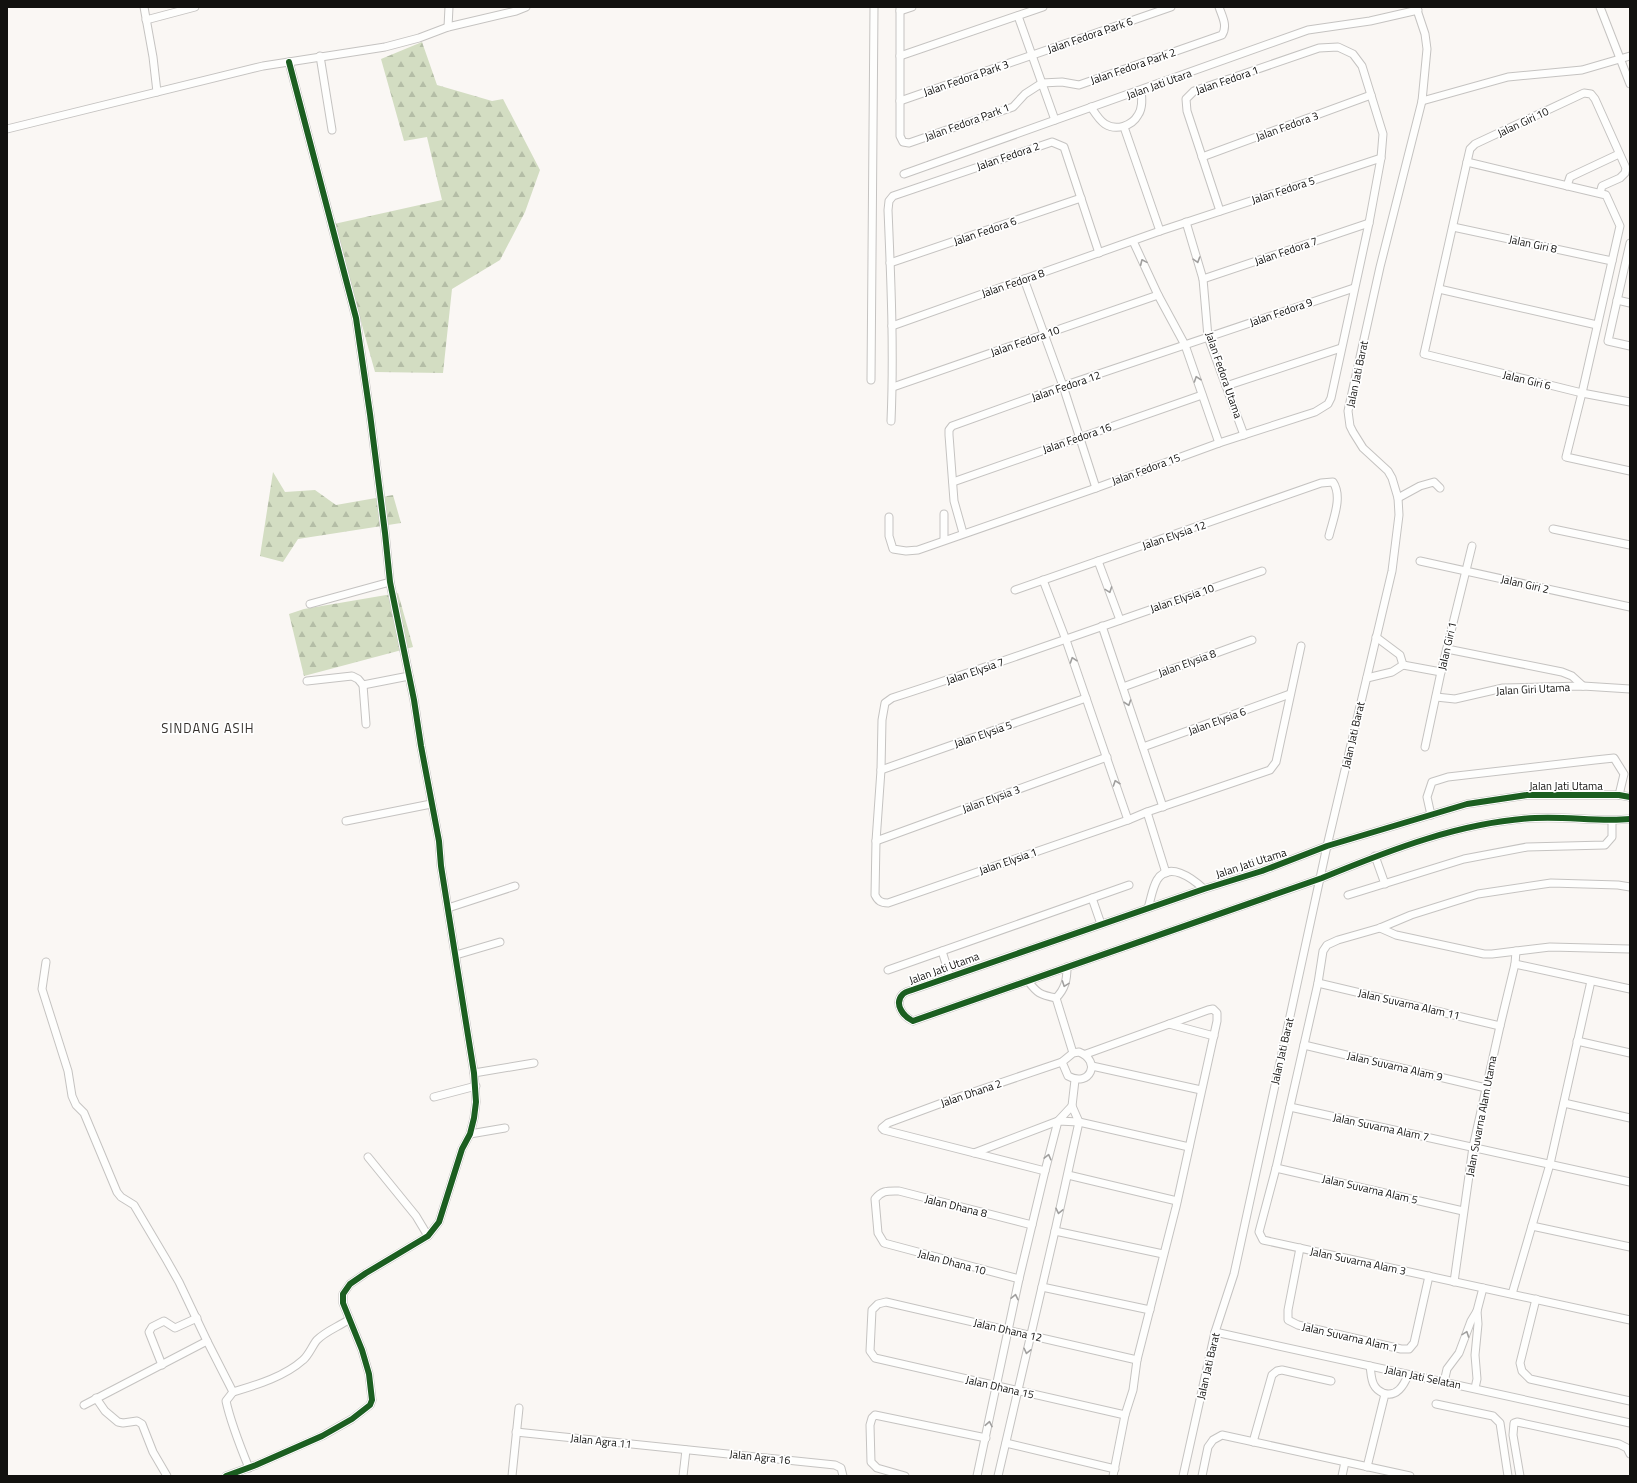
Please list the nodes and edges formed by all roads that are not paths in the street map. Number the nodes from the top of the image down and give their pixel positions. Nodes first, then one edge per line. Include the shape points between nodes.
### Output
1 (144, 7) edge
2 (195, 7) edge
3 (450, 7) edge
4 (526, 7) edge
5 (874, 7) edge
6 (912, 7) edge
7 (1043, 7) edge
8 (1170, 7) edge
9 (1219, 7) edge
10 (1600, 7) edge
11 (900, 9) edge
12 (1417, 9) edge
13 (1018, 16) junction
14 (146, 20) junction
15 (448, 27) junction
16 (1032, 55) junction
17 (320, 56) junction
18 (900, 56) junction
19 (1630, 56) edge
20 (1621, 60) junction
21 (289, 62) junction
22 (1042, 83) junction
23 (1630, 84) edge
24 (1141, 90) junction
25 (157, 92) junction
26 (1371, 95) junction
27 (1422, 100) junction
28 (900, 101) junction
29 (1091, 107) junction
30 (1055, 120) junction
31 (1124, 127) junction
32 (7, 129) edge
33 (332, 130) dead end
34 (1619, 154) junction
35 (1202, 157) junction
36 (1381, 158) junction
37 (1467, 162) junction
38 (904, 174) dead end
39 (1567, 186) junction
40 (1603, 194) junction
41 (1081, 198) junction
42 (1220, 211) junction
43 (1186, 222) junction
44 (1369, 223) junction
45 (1453, 227) junction
46 (1160, 231) junction
47 (1133, 241) junction
48 (1630, 243) edge
49 (1099, 253) junction
50 (1628, 258) edge
51 (1612, 261) junction
52 (890, 263) junction
53 (1024, 279) junction
54 (1203, 279) junction
55 (1354, 288) junction
56 (1439, 288) junction
57 (1158, 295) junction
58 (1617, 300) junction
59 (1630, 303) edge
60 (1597, 324) junction
61 (892, 326) junction
62 (1045, 335) junction
63 (1208, 337) junction
64 (1185, 345) junction
65 (1630, 346) edge
66 (1341, 348) junction
67 (1424, 354) joint
68 (871, 380) dead end
69 (1063, 386) junction
70 (1226, 386) junction
71 (893, 387) junction
72 (1582, 393) junction
73 (1202, 395) junction
74 (1630, 402) edge
75 (891, 421) dead end
76 (1244, 434) junction
77 (1079, 437) junction
78 (1219, 443) junction
79 (1630, 471) edge
80 (952, 482) junction
81 (1096, 488) junction
82 (1440, 488) dead end
83 (1398, 498) junction
84 (944, 514) dead end
85 (889, 517) dead end
86 (1553, 529) dead end
87 (963, 533) junction
88 (1329, 536) dead end
89 (944, 540) junction
90 (1630, 545) edge
91 (1472, 546) dead end
92 (1098, 561) junction
93 (1420, 561) dead end
94 (1466, 570) junction
95 (1262, 571) dead end
96 (1043, 580) junction
97 (390, 582) junction
98 (1015, 590) dead end
99 (310, 604) dead end
100 (1630, 607) edge
101 (1120, 620) junction
102 (1102, 626) junction
103 (1376, 637) junction
104 (1066, 640) junction
105 (1252, 640) dead end
106 (1301, 646) dead end
107 (1447, 649) junction
108 (1403, 665) junction
109 (1441, 672) junction
110 (409, 676) junction
111 (1367, 678) junction
112 (307, 681) dead end
113 (363, 685) junction
114 (1583, 686) junction
115 (1122, 687) junction
116 (1630, 689) edge
117 (1290, 694) junction
118 (1436, 697) junction
119 (1086, 698) junction
120 (366, 724) dead end
121 (1143, 747) junction
122 (1426, 747) dead end
123 (1107, 757) junction
124 (881, 770) junction
125 (1619, 796) junction
126 (1630, 797) edge
127 (431, 804) junction
128 (1163, 807) junction
129 (1147, 812) junction
130 (1431, 815) junction
131 (1630, 819) edge
132 (1128, 820) junction
133 (346, 821) dead end
134 (1612, 821) junction
135 (876, 841) junction
136 (1327, 846) junction
137 (1375, 856) junction
138 (1166, 874) junction
139 (1322, 878) junction
140 (1385, 884) junction
141 (1129, 885) dead end
142 (515, 886) dead end
143 (1630, 887) edge
144 (1204, 889) junction
145 (1348, 895) dead end
146 (1092, 898) junction
147 (448, 908) junction
148 (1148, 908) junction
149 (1101, 924) junction
150 (1380, 928) junction
151 (500, 942) dead end
152 (1630, 949) edge
153 (942, 951) junction
154 (1516, 951) junction
155 (456, 955) junction
156 (46, 962) dead end
157 (1515, 964) junction
158 (1067, 967) junction
159 (888, 970) dead end
160 (950, 976) junction
161 (1028, 981) junction
162 (1591, 981) junction
163 (1318, 983) junction
164 (1630, 989) edge
165 (1056, 998) junction
166 (1169, 1024) junction
167 (1500, 1026) junction
168 (1214, 1036) junction
169 (1577, 1041) junction
170 (1304, 1045) junction
171 (1073, 1053) junction
172 (1630, 1053) edge
173 (1086, 1054) junction
174 (1062, 1062) junction
175 (534, 1063) dead end
176 (1092, 1066) junction
177 (474, 1073) junction
178 (1075, 1080) junction
179 (476, 1086) junction
180 (1486, 1088) junction
181 (1202, 1090) junction
182 (434, 1097) dead end
183 (1564, 1103) junction
184 (1072, 1106) junction
185 (1290, 1107) junction
186 (1630, 1118) edge
187 (1058, 1121) junction
188 (1079, 1122) junction
189 (505, 1128) dead end
190 (470, 1134) junction
191 (1189, 1147) junction
192 (1472, 1147) junction
193 (974, 1153) junction
194 (368, 1157) dead end
195 (1550, 1164) junction
196 (1276, 1168) junction
197 (1045, 1171) junction
198 (1068, 1175) junction
199 (1630, 1182) edge
200 (1177, 1201) junction
201 (1464, 1211) junction
202 (1032, 1225) junction
203 (1532, 1226) junction
204 (1055, 1231) junction
205 (428, 1236) junction
206 (884, 1243) joint
207 (1630, 1247) edge
208 (1300, 1248) junction
209 (1163, 1254) junction
210 (1429, 1276) junction
211 (1019, 1279) junction
212 (1454, 1282) junction
213 (1042, 1287) junction
214 (1483, 1288) junction
215 (1512, 1294) junction
216 (1536, 1300) junction
217 (1150, 1310) junction
218 (1477, 1312) junction
219 (196, 1318) junction
220 (348, 1320) junction
221 (1630, 1320) edge
222 (1008, 1330) junction
223 (1215, 1332) junction
224 (1031, 1335) junction
225 (207, 1341) junction
226 (875, 1358) joint
227 (1138, 1360) junction
228 (162, 1365) junction
229 (1370, 1366) junction
230 (1408, 1375) junction
231 (1331, 1381) dead end
232 (1444, 1382) junction
233 (996, 1386) junction
234 (1475, 1388) junction
235 (1018, 1391) junction
236 (233, 1392) junction
237 (1385, 1394) junction
238 (96, 1398) junction
239 (1630, 1401) edge
240 (1436, 1404) dead end
241 (84, 1405) dead end
242 (519, 1408) dead end
243 (1125, 1415) junction
244 (1630, 1423) edge
245 (516, 1432) junction
246 (986, 1438) junction
247 (1253, 1442) junction
248 (1006, 1443) junction
249 (686, 1450) junction
250 (1630, 1454) edge
251 (1346, 1462) junction
252 (1367, 1467) junction
253 (249, 1468) junction
254 (1114, 1472) edge
255 (1386, 1473) edge
256 (167, 1476) edge
257 (226, 1476) edge
258 (512, 1476) edge
259 (683, 1476) edge
260 (843, 1476) edge
261 (905, 1476) edge
262 (977, 1476) edge
263 (998, 1476) edge
264 (1183, 1476) edge
265 (1202, 1476) edge
266 (1342, 1476) edge
267 (1410, 1476) edge
268 (1508, 1476) edge
269 (1520, 1476) edge

1 - 14 street
2 - 14 street
3 - 15 street
4 - 15 street
5 - 68 street
6 - 11 street
7 - 13 street
8 - 16 street, Jalan Fedora Park 6
9 - 22 street, Jalan Fedora Park 2 via 1225,24 1222,35 1079,85 1062,82
10 - 20 street
11 - 18 street
12 - 24 street, Jalan Jati Utara via 1308,30
12 - 27 street, Jalan Jati Barat via 1427,48
13 - 16 street
13 - 18 street
14 - 25 street
15 - 17 street via 385,47
16 - 22 street
16 - 28 street, Jalan Fedora Park 3
17 - 21 street
17 - 33 street
18 - 28 street
19 - 20 street
20 - 23 street
20 - 27 street via 1582,70 1508,78
21 - 25 street
21 - 97 street via 356,318
22 - 28 street, Jalan Fedora Park 1 via 1013,107 909,143 903,142 900,136
22 - 30 street
24 - 29 street, Jalan Jati Utara
24 - 31 street via 1142,101 1138,115
25 - 32 street
26 - 35 street, Jalan Fedora 3
26 - 35 street, Jalan Fedora 1 via 1362,66 1353,54 1338,47 1319,48 1194,91 1186,99 1187,111
26 - 36 street via 1383,134
27 - 83 street, Jalan Jati Barat via 1380,267 1348,412 1350,426 1363,448 1388,471
29 - 30 street, Jalan Jati Utara
29 - 31 street via 1102,122 1114,128
30 - 38 street, Jalan Jati Utara
31 - 46 street
34 - 37 street, Jalan Giri 10 via 1595,99 1584,93 1475,144 1470,149
34 - 39 street via 1570,177
34 - 40 street via 1626,168 1625,173 1602,186
35 - 42 street, Jalan Fedora 1
36 - 42 street, Jalan Fedora 5
36 - 44 street
37 - 39 street
37 - 45 street, Jalan Giri 10
39 - 40 street
40 - 51 street via 1620,226
41 - 49 street, Jalan Fedora 2
41 - 52 street, Jalan Fedora 6
41 - 52 street, Jalan Fedora 2 via 1064,148 1052,142 893,196 888,210
42 - 43 street, Jalan Fedora 5
43 - 46 street, Jalan Fedora 5
43 -> 54 street, Jalan Fedora Utama
44 - 54 street, Jalan Fedora 7
44 - 55 street
45 - 51 street, Jalan Giri 8
45 - 56 street, Jalan Giri 10
46 - 47 street, Jalan Fedora 8
47 - 49 street, Jalan Fedora 8
57 -> 47 street
48 - 50 street
49 - 53 street, Jalan Fedora 8
50 - 58 street
51 - 60 street
52 - 61 street
53 - 61 street, Jalan Fedora 8
53 - 62 street
54 - 63 street, Jalan Fedora Utama
55 - 63 street, Jalan Fedora 9
55 - 66 street
56 - 60 street
56 - 67 street, Jalan Giri 10
57 - 62 street, Jalan Fedora 10
57 - 64 street
58 - 59 street
58 - 65 street via 1608,341
60 - 72 street
61 - 71 street
62 - 69 street
62 - 71 street, Jalan Fedora 10
63 - 64 street, Jalan Fedora 9
63 - 70 street, Jalan Fedora Utama
64 - 69 street, Jalan Fedora 12
73 -> 64 street
66 - 70 street
66 - 76 street, Jalan Fedora 15 via 1328,404 1314,412
67 - 72 street, Jalan Giri 6
69 - 77 street
69 - 80 street, Jalan Fedora 12 via 952,426 949,430
70 - 76 street, Jalan Fedora Utama
71 - 75 street
72 - 74 street, Jalan Giri 6
72 - 79 street via 1566,457
73 - 77 street, Jalan Fedora 16
73 - 78 street
76 - 78 street, Jalan Fedora 15
77 - 80 street, Jalan Fedora 16
77 - 81 street
78 - 81 street, Jalan Fedora 15
80 - 87 street via 956,512
81 - 87 street, Jalan Fedora 15
82 - 83 street via 1434,482 1428,483
83 - 103 street, Jalan Jati Barat via 1399,515 1392,571
84 - 89 street
85 - 89 street, Jalan Fedora 15 via 889,536 893,549 918,550
86 - 90 street
87 - 89 street, Jalan Fedora 15
88 - 92 street, Jalan Elysia 12 via 1338,498 1337,488 1333,482 1321,483
91 - 94 street, Jalan Giri 1
92 - 96 street, Jalan Elysia 12
92 -> 101 street
93 - 94 street, Jalan Giri 2
94 - 100 street, Jalan Giri 2
94 - 107 street, Jalan Giri 1
95 - 101 street, Jalan Elysia 10
96 - 98 street, Jalan Elysia 12
96 - 104 street
97 - 99 street
97 - 110 street
101 - 102 street, Jalan Elysia 10
102 - 104 street, Jalan Elysia 7
102 - 115 street
103 - 108 street via 1400,655
103 - 111 street, Jalan Jati Barat
119 -> 104 street
104 - 124 street, Jalan Elysia 7 via 892,698 885,703 882,720
105 - 115 street, Jalan Elysia 8
106 - 117 street
107 - 109 street, Jalan Giri 1
107 - 114 street, Jalan Giri Utama via 1562,672 1572,676
108 - 109 street
108 - 111 street via 1392,672
109 - 118 street, Jalan Giri 1
110 - 113 street
110 - 127 street
111 - 136 street, Jalan Jati Barat
112 - 113 street via 352,676
113 - 120 street
114 - 116 street, Jalan Giri Utama
114 - 118 street, Jalan Giri Utama via 1503,688 1456,699
115 -> 121 street
117 - 121 street, Jalan Elysia 6
117 - 128 street, Jalan Elysia 1 via 1276,762 1270,770
118 - 122 street, Jalan Giri 1
119 - 123 street
119 - 124 street, Jalan Elysia 5
121 - 128 street
132 -> 123 street
123 - 135 street, Jalan Elysia 3
124 - 135 street
125 - 126 street, Jalan Jati Utama
125 - 130 street, Jalan Jati Utama via 1527,795 1468,804
125 - 130 street via 1624,774 1614,758 1448,777 1432,782 1427,797
127 - 133 street
127 - 147 street
128 - 129 street, Jalan Elysia 1
129 - 132 street, Jalan Elysia 1
129 - 138 street
130 - 136 street, Jalan Jati Utama
131 - 134 street, Jalan Jati Utama
132 - 135 street, Jalan Elysia 1 via 888,903 878,900 875,895
134 - 137 street, Jalan Jati Utama via 1536,818 1467,827
134 - 140 street via 1612,837 1605,845 1527,847 1464,859
136 - 139 street, Jalan Jati Barat
136 - 144 street, Jalan Jati Utama via 1262,871
137 - 139 street, Jalan Jati Utama
137 - 140 street
138 - 144 street via 1183,873
138 - 148 street via 1161,876 1154,887
139 - 158 street, Jalan Jati Utama
139 - 223 street, Jalan Jati Barat via 1234,1274
140 - 145 street
141 - 146 street
142 - 147 street
143 - 150 street via 1551,883 1478,894 1411,915
144 - 148 street, Jalan Jati Utama
146 - 149 street
146 - 153 street
147 - 155 street
148 - 149 street, Jalan Jati Utama
149 - 160 street, Jalan Jati Utama
150 - 154 street via 1396,935 1484,954
150 - 163 street via 1338,940 1327,946 1323,951
151 - 155 street
152 - 154 street via 1550,947
153 - 159 street
153 - 160 street
154 - 157 street, Jalan Suvarna Alam Utama
155 - 177 street
156 - 219 street via 42,989 68,1071 72,1096 84,1113 117,1192 134,1205 179,1282
157 - 162 street
157 - 167 street, Jalan Suvarna Alam Utama
158 - 161 street, Jalan Jati Utama
158 -> 165 street via 1066,983
160 - 161 street, Jalan Jati Utama via 902,995 900,1010 913,1021
161 - 165 street via 1037,992
162 - 164 street
162 - 169 street
163 - 167 street, Jalan Suvarna Alam 11
163 - 170 street
165 - 171 street
166 - 168 street
166 - 168 street via 1213,1009 1217,1013
166 - 173 street
167 - 180 street, Jalan Suvarna Alam Utama
168 - 181 street
169 - 172 street
169 - 183 street
170 - 180 street, Jalan Suvarna Alam 9
170 - 185 street
171 - 173 street
171 - 174 street
173 - 176 street
174 - 178 street via 1068,1076
174 - 193 street, Jalan Dhana 2 via 922,1110 888,1123 882,1128
175 - 177 street
176 - 178 street via 1089,1074 1083,1079
176 - 181 street
177 - 179 street
178 - 184 street
179 - 182 street
179 - 190 street
180 - 192 street, Jalan Suvarna Alam Utama
181 - 191 street
183 - 186 street
183 - 195 street
184 - 187 street
184 - 188 street
185 - 192 street, Jalan Suvarna Alam 7
185 - 196 street
187 - 188 street
187 - 193 street
197 -> 187 street
188 - 191 street
188 - 198 street
189 - 190 street
190 - 205 street via 462,1149 439,1222
191 - 200 street
192 - 195 street, Jalan Suvarna Alam 7
192 - 201 street, Jalan Suvarna Alam Utama
193 - 197 street
194 - 205 street via 416,1216
195 - 199 street, Jalan Suvarna Alam 7
195 - 203 street
196 - 201 street, Jalan Suvarna Alam 5
196 - 208 street, Jalan Suvarna Alam 3 via 1259,1232 1263,1240
197 - 202 street
198 - 200 street
198 -> 204 street
200 - 209 street
201 - 212 street, Jalan Suvarna Alam Utama
202 - 206 street, Jalan Dhana 8 via 898,1191 886,1191 875,1199 878,1233
202 - 211 street
203 - 207 street
203 - 215 street
204 - 209 street
204 - 213 street
205 - 220 street via 350,1284 343,1294
206 - 211 street, Jalan Dhana 10
208 - 210 street, Jalan Suvarna Alam 3
208 - 210 street, Jalan Suvarna Alam 1 via 1288,1320 1298,1325 1400,1349 1409,1349 1414,1343
209 - 217 street
210 - 212 street, Jalan Suvarna Alam 3
222 -> 211 street
212 - 214 street, Jalan Suvarna Alam 3
213 - 217 street
213 - 224 street
214 - 215 street, Jalan Suvarna Alam 3
214 - 218 street
215 - 216 street, Jalan Suvarna Alam 3
216 - 221 street, Jalan Suvarna Alam 3
216 - 239 street via 1520,1363 1522,1371 1530,1379
217 - 227 street
232 -> 218 street via 1447,1369 1459,1353
218 - 234 street
219 - 225 street
219 - 228 street via 175,1328 164,1321 152,1327 149,1332
220 - 236 street via 323,1334 304,1359 293,1367 272,1379
220 - 253 street via 356,1334 369,1374 372,1400 370,1405 322,1436
222 - 224 street, Jalan Dhana 12
222 - 226 street, Jalan Dhana 12 via 886,1302 878,1304 872,1310 870,1351
222 - 233 street
223 - 229 street, Jalan Jati Selatan
223 - 264 street, Jalan Jati Barat
224 - 227 street, Jalan Dhana 12
224 -> 235 street
225 - 228 street
225 - 236 street
226 - 233 street, Jalan Dhana 15
227 - 243 street via 1134,1390
228 - 238 street
229 - 230 street, Jalan Jati Selatan
229 - 237 street via 1374,1386
230 - 232 street, Jalan Jati Selatan
230 - 237 street via 1399,1390
231 - 247 street via 1277,1371 1272,1375
232 - 234 street, Jalan Jati Selatan
233 - 235 street, Jalan Dhana 15
246 -> 233 street
234 - 244 street, Jalan Jati Selatan
235 - 243 street, Jalan Dhana 15
235 - 248 street
236 - 253 street via 226,1401 227,1407
237 - 252 street
238 - 241 street
238 - 256 street via 105,1411 118,1422 137,1421 142,1424 153,1452
240 - 268 street via 1496,1418 1500,1423
242 - 245 street
243 - 254 street
245 - 249 street, Jalan Agra 11
245 - 258 street
246 - 261 street via 875,1416 870,1425 871,1462 876,1468
246 - 262 street
247 - 251 street
247 - 265 street via 1222,1435 1213,1440 1208,1447
248 - 254 street
248 - 263 street
249 - 259 street
249 - 260 street, Jalan Agra 16 via 834,1465 841,1468
250 - 269 street via 1627,1448 1619,1444 1517,1422 1514,1424 1513,1435
251 - 252 street
251 - 266 street
252 - 255 street
253 - 257 street
255 - 267 street

